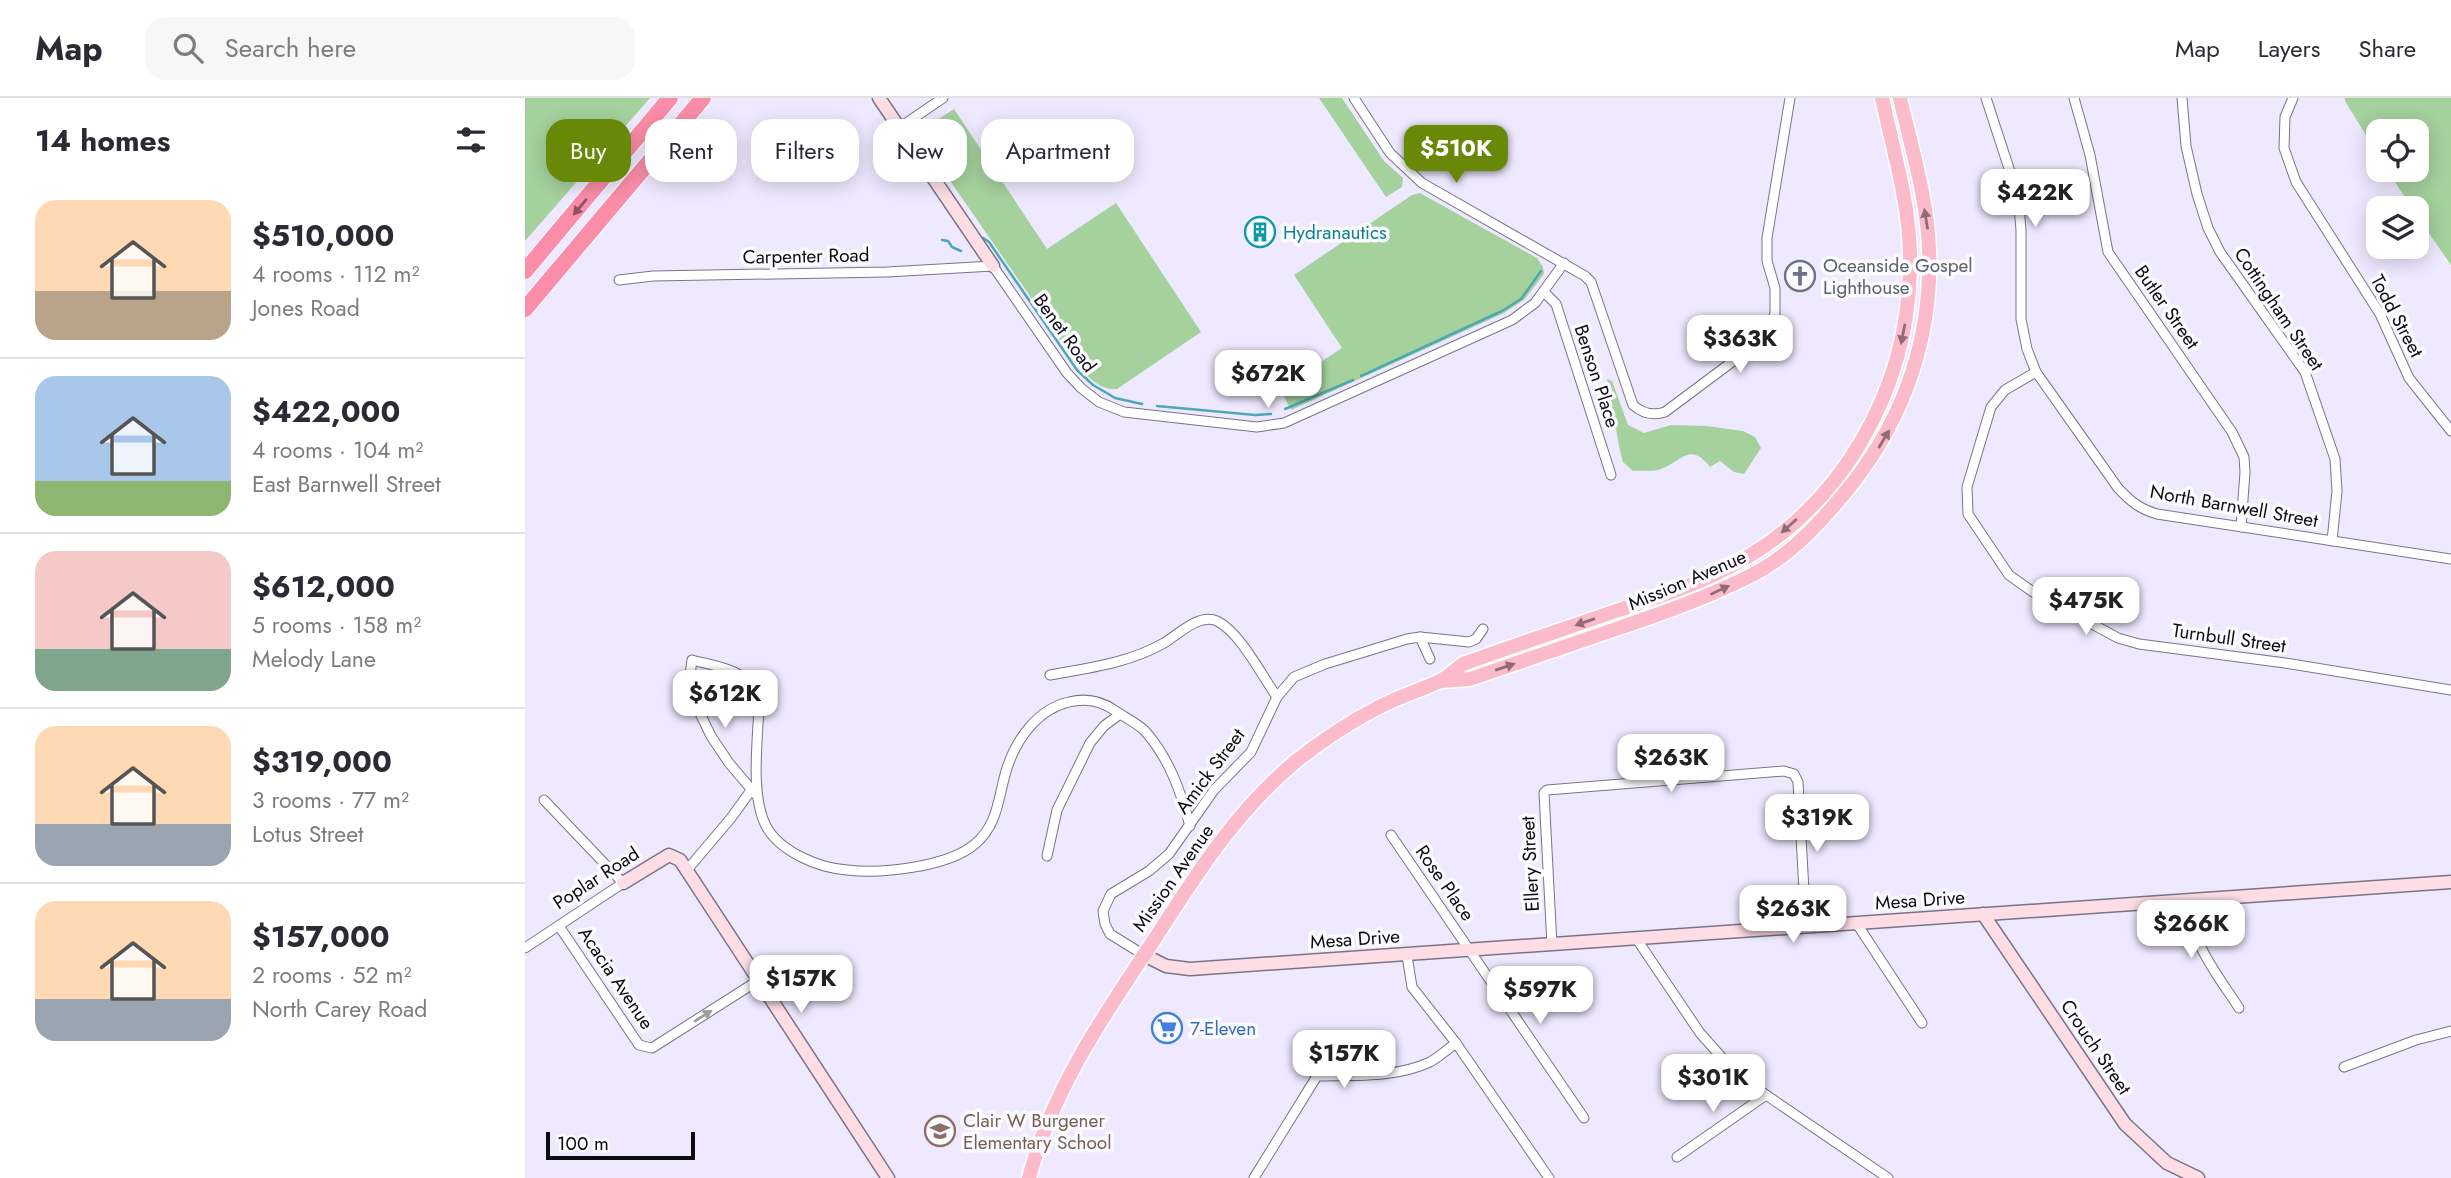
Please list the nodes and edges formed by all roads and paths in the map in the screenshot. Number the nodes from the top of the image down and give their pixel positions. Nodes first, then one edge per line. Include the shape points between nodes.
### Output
1 (670, 98) edge
2 (703, 98) edge
3 (879, 98) edge
4 (943, 98) edge
5 (1354, 98) edge
6 (1790, 98) edge
7 (1882, 98) edge
8 (1900, 98) edge
9 (1986, 98) edge
10 (2074, 98) edge
11 (2182, 98) edge
12 (2293, 98) edge
13 (893, 119) edge
14 (912, 119) edge
15 (936, 182) edge
16 (1564, 263) junction
17 (993, 266) junction
18 (525, 271) edge
19 (619, 280) dead end
20 (1544, 292) junction
21 (525, 309) edge
22 (2036, 372) junction
23 (2451, 431) edge
24 (1611, 475) dead end
25 (2241, 527) junction
26 (2332, 541) junction
27 (2451, 559) edge
28 (1482, 629) dead end
29 (1420, 637) junction
30 (1430, 659) dead end
31 (1050, 675) dead end
32 (1439, 681) junction
33 (2451, 690) edge
34 (1277, 697) junction
35 (1120, 714) junction
36 (755, 793) junction
37 (544, 800) dead end
38 (1190, 826) junction
39 (1391, 835) dead end
40 (1047, 856) dead end
41 (687, 870) junction
42 (2451, 882) edge
43 (623, 883) junction
44 (2192, 899) junction
45 (1983, 914) junction
46 (1857, 924) junction
47 (559, 926) junction
48 (1806, 927) junction
49 (1636, 938) junction
50 (1552, 945) junction
51 (525, 948) edge
52 (1470, 950) junction
53 (1144, 955) junction
54 (1407, 956) junction
55 (759, 980) junction
56 (2239, 1008) dead end
57 (1922, 1023) dead end
58 (2451, 1031) edge
59 (1456, 1043) junction
60 (2344, 1067) dead end
61 (1766, 1095) junction
62 (1584, 1118) dead end
63 (1677, 1157) dead end
64 (888, 1178) edge
65 (1029, 1178) edge
66 (1254, 1178) edge
67 (1549, 1178) edge
68 (1888, 1178) edge
69 (2198, 1178) edge

1 -> 18 highway
2 - 21 highway
3 - 13 main road, Benet Road
4 - 14 street
5 - 16 street via 1391,153 1422,183
6 - 16 street via 1767,238 1775,296 1768,332 1665,412 1657,415 1633,405 1591,282
7 -> 32 main road, Mission Avenue via 1909,230 1908,297 1898,358 1872,424 1850,461 1771,543 1733,565 1691,585 1463,664
32 -> 8 main road, Mission Avenue via 1470,679 1690,604 1756,573 1817,526 1869,463 1891,427 1917,360 1927,300 1928,232
9 - 22 street, North Barnwell Street via 2018,196 2021,319
10 - 25 street, Butler Street via 2108,252 2232,432 2243,457
11 - 26 street, Cottingham Street via 2186,146 2209,228 2220,252 2305,372 2335,459
12 - 23 street, Todd Street via 2285,117 2284,148 2296,182 2380,314 2409,378
15 - 17 main road, Benet Road
16 - 20 street, Benet Road
17 - 19 street, Carpenter Road
17 - 20 street, Benet Road via 1067,373 1099,401 1124,412 1257,427 1283,424 1500,326
20 - 24 street, Benson Place via 1556,304
22 - 25 street, North Barnwell Street via 2132,503 2157,514
22 - 33 street, Turnbull Street via 2005,390 1991,408 1967,487 1968,514 2009,575 2118,638 2139,644
25 - 26 street, North Barnwell Street
26 - 27 street, North Barnwell Street
28 - 29 street, Amick Street via 1469,642
29 - 30 street
29 - 34 street, Amick Street via 1294,677
31 - 34 street via 1121,661 1163,644 1201,619 1215,620 1232,632
32 - 53 main road, Mission Avenue via 1360,718 1279,777 1221,840
34 - 38 street, Amick Street via 1251,752 1215,790
35 - 36 street via 1104,703 1079,699 1042,713 1019,741 988,831 964,852 930,863 847,870 816,863 781,845 766,826
35 - 38 street via 1143,729 1154,743 1179,787
35 - 40 street via 1090,743 1057,810
36 - 36 street via 756,692 730,669 692,660 692,697 711,736
36 - 41 street
37 - 43 street
38 - 53 street, Amick Street via 1169,854 1111,894 1104,905 1110,934
39 - 52 street, Rose Place
41 - 43 main road, Poplar Road via 669,855
41 - 55 main road
42 - 44 main road, Mesa Drive
43 - 47 street, Poplar Road
44 - 45 main road, Mesa Drive
44 - 56 street via 2196,938
45 - 46 main road, Mesa Drive
45 - 69 main road, Crouch Street via 2125,1124 2167,1163
46 - 48 main road, Mesa Drive
46 - 57 street
47 - 51 street, Poplar Road
47 -> 55 street, Acacia Avenue via 645,1048 652,1048
48 - 49 main road, Mesa Drive
48 - 50 street, Ellery Street via 1798,782 1794,774 1784,771 1547,790
49 - 50 main road, Mesa Drive
49 - 61 street via 1700,1033
50 - 52 main road, Mesa Drive
52 - 54 main road, Mesa Drive
52 - 62 street, Rose Place
53 - 54 main road, Mesa Drive via 1166,966 1190,969
53 - 65 main road, Mission Avenue via 1064,1085
54 - 59 street via 1412,987
55 - 64 main road
58 - 60 street
59 - 66 street via 1433,1061 1412,1069 1317,1076
59 - 67 street
61 - 63 street
61 - 68 street

